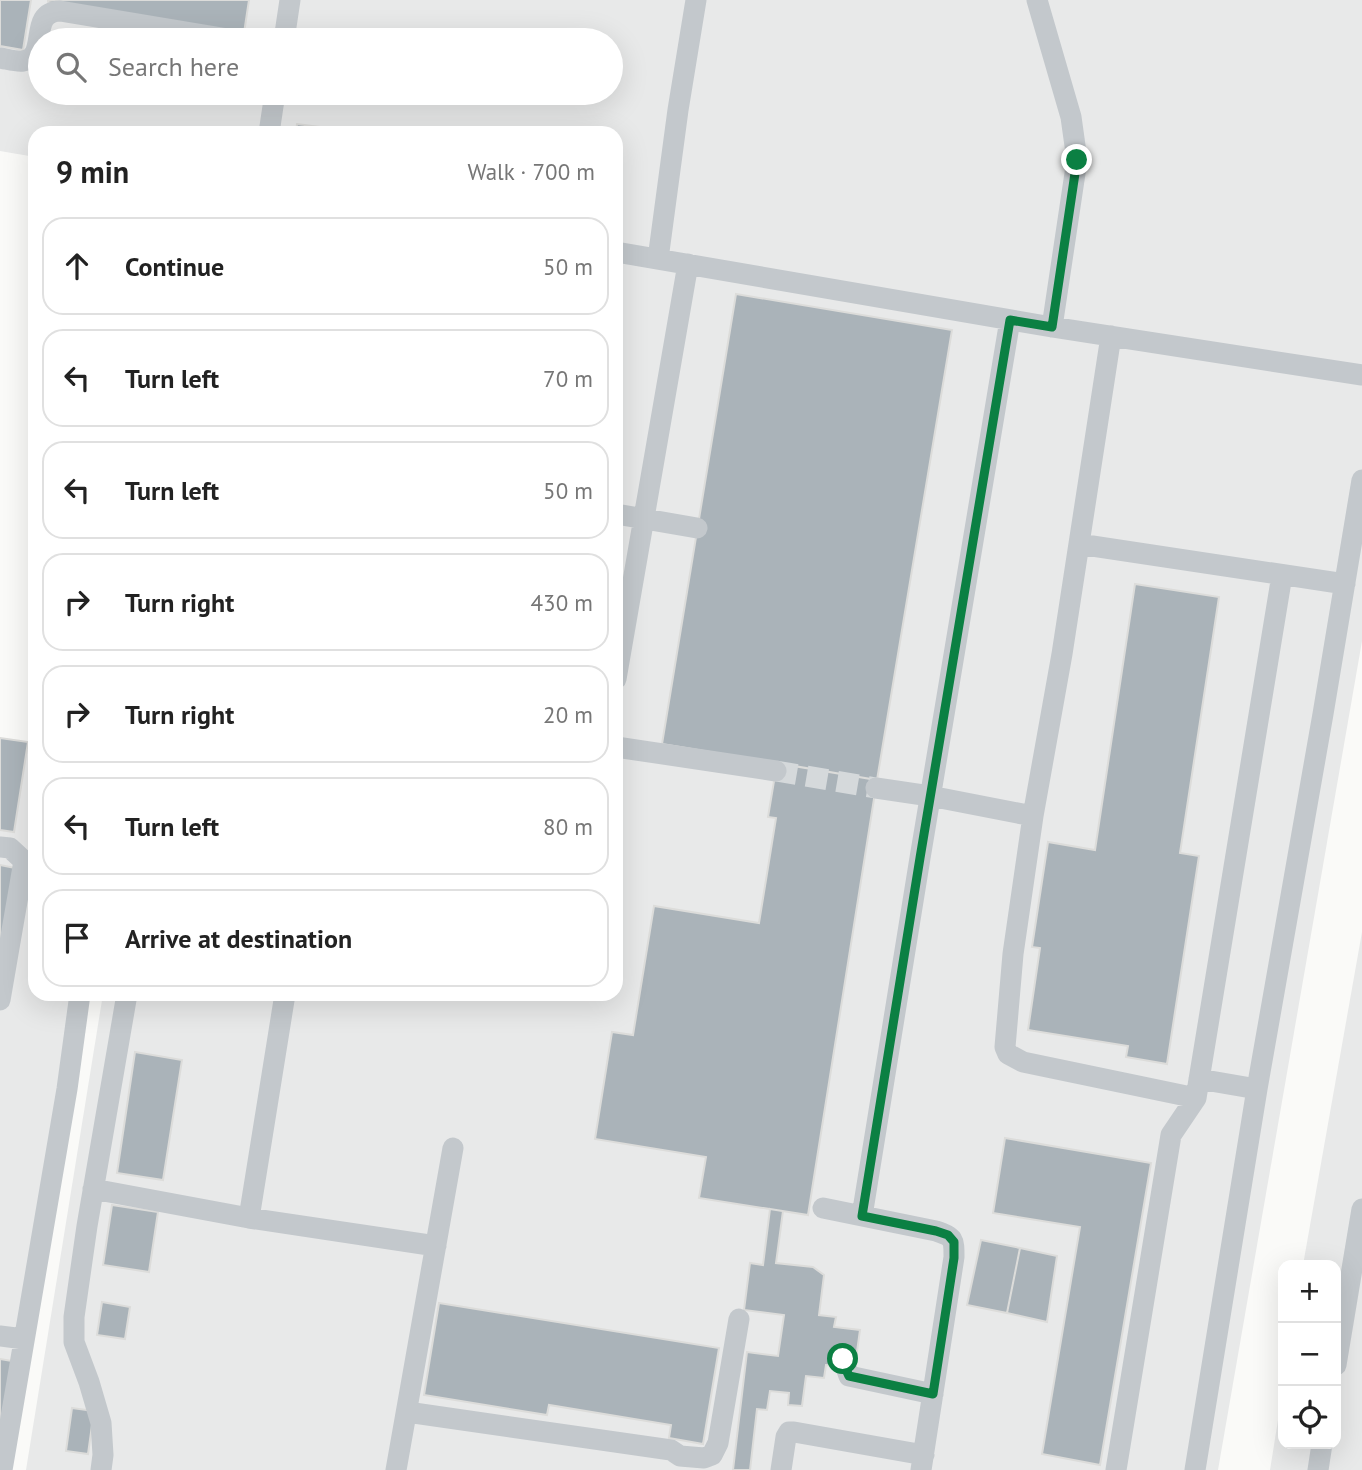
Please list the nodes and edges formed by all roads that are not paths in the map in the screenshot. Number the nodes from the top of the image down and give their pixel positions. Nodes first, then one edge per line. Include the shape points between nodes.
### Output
1 (290, 0) edge
2 (696, 0) edge
3 (1037, 0) edge
4 (41, 28) edge
5 (162, 28) edge
6 (286, 28) edge
7 (0, 58) edge
8 (28, 59) edge
9 (273, 105) edge
10 (270, 126) edge
11 (623, 253) edge
12 (657, 259) junction
13 (688, 264) junction
14 (1010, 320) junction
15 (1052, 327) junction
16 (1111, 336) junction
17 (1362, 375) edge
18 (1362, 480) edge
19 (623, 515) edge
20 (643, 518) junction
21 (697, 528) dead end
22 (1079, 544) junction
23 (1282, 575) junction
24 (1345, 584) junction
25 (623, 637) edge
26 (623, 748) edge
27 (776, 771) tunnel mouth
28 (876, 788) tunnel mouth
29 (930, 796) junction
30 (1033, 816) junction
31 (0, 847) edge
32 (28, 862) edge
33 (28, 868) edge
34 (0, 1000) edge
35 (79, 1001) edge
36 (126, 1001) edge
37 (284, 1001) edge
38 (1198, 1088) junction
39 (1256, 1089) junction
40 (453, 1148) dead end
41 (93, 1189) junction
42 (823, 1208) dead end
43 (1362, 1209) edge
44 (862, 1216) junction
45 (249, 1218) junction
46 (436, 1246) junction
47 (739, 1319) dead end
48 (1341, 1335) edge
49 (0, 1336) edge
50 (24, 1339) junction
51 (843, 1359) dead end
52 (933, 1394) junction
53 (407, 1412) junction
54 (1321, 1449) edge
55 (922, 1462) edge
56 (680, 1463) edge
57 (2, 1470) edge
58 (100, 1470) edge
59 (396, 1470) edge
60 (781, 1470) edge
61 (1116, 1470) edge
62 (1195, 1470) edge
63 (1318, 1470) edge

1 - 6 lane
2 - 12 lane
3 - 15 lane via 1071,117 1077,160
4 - 5 lane via 52,11
7 - 8 lane
9 - 10 lane
11 - 12 lane
12 - 13 lane
13 - 14 lane
13 - 20 lane
14 - 15 lane
14 - 29 lane
15 - 16 lane
16 - 17 lane
16 - 22 lane
18 - 24 lane
19 - 20 lane
20 - 21 lane
20 - 25 lane
22 - 23 lane
22 - 30 lane
23 - 24 lane
23 - 38 lane
24 - 39 lane
26 - 27 lane
28 - 29 lane
29 - 30 lane
29 - 44 lane
30 - 38 lane via 1013,954 1008,1054 1023,1062
31 - 32 lane via 10,848
33 - 34 lane
35 - 50 lane
36 - 41 lane
37 - 45 lane
38 - 39 lane
38 - 61 lane via 1171,1135
39 - 62 lane
40 - 46 lane
41 - 45 lane
41 - 58 lane via 74,1342 101,1423
42 - 44 lane
43 - 48 lane
44 - 52 lane via 936,1231 954,1242
45 - 46 lane
46 - 53 lane
47 - 56 lane via 718,1443 712,1455
49 - 50 lane
50 - 57 lane
51 - 52 lane via 849,1376
52 - 55 lane
53 - 56 lane via 671,1450
53 - 59 lane
54 - 63 lane
55 - 60 lane via 789,1432

